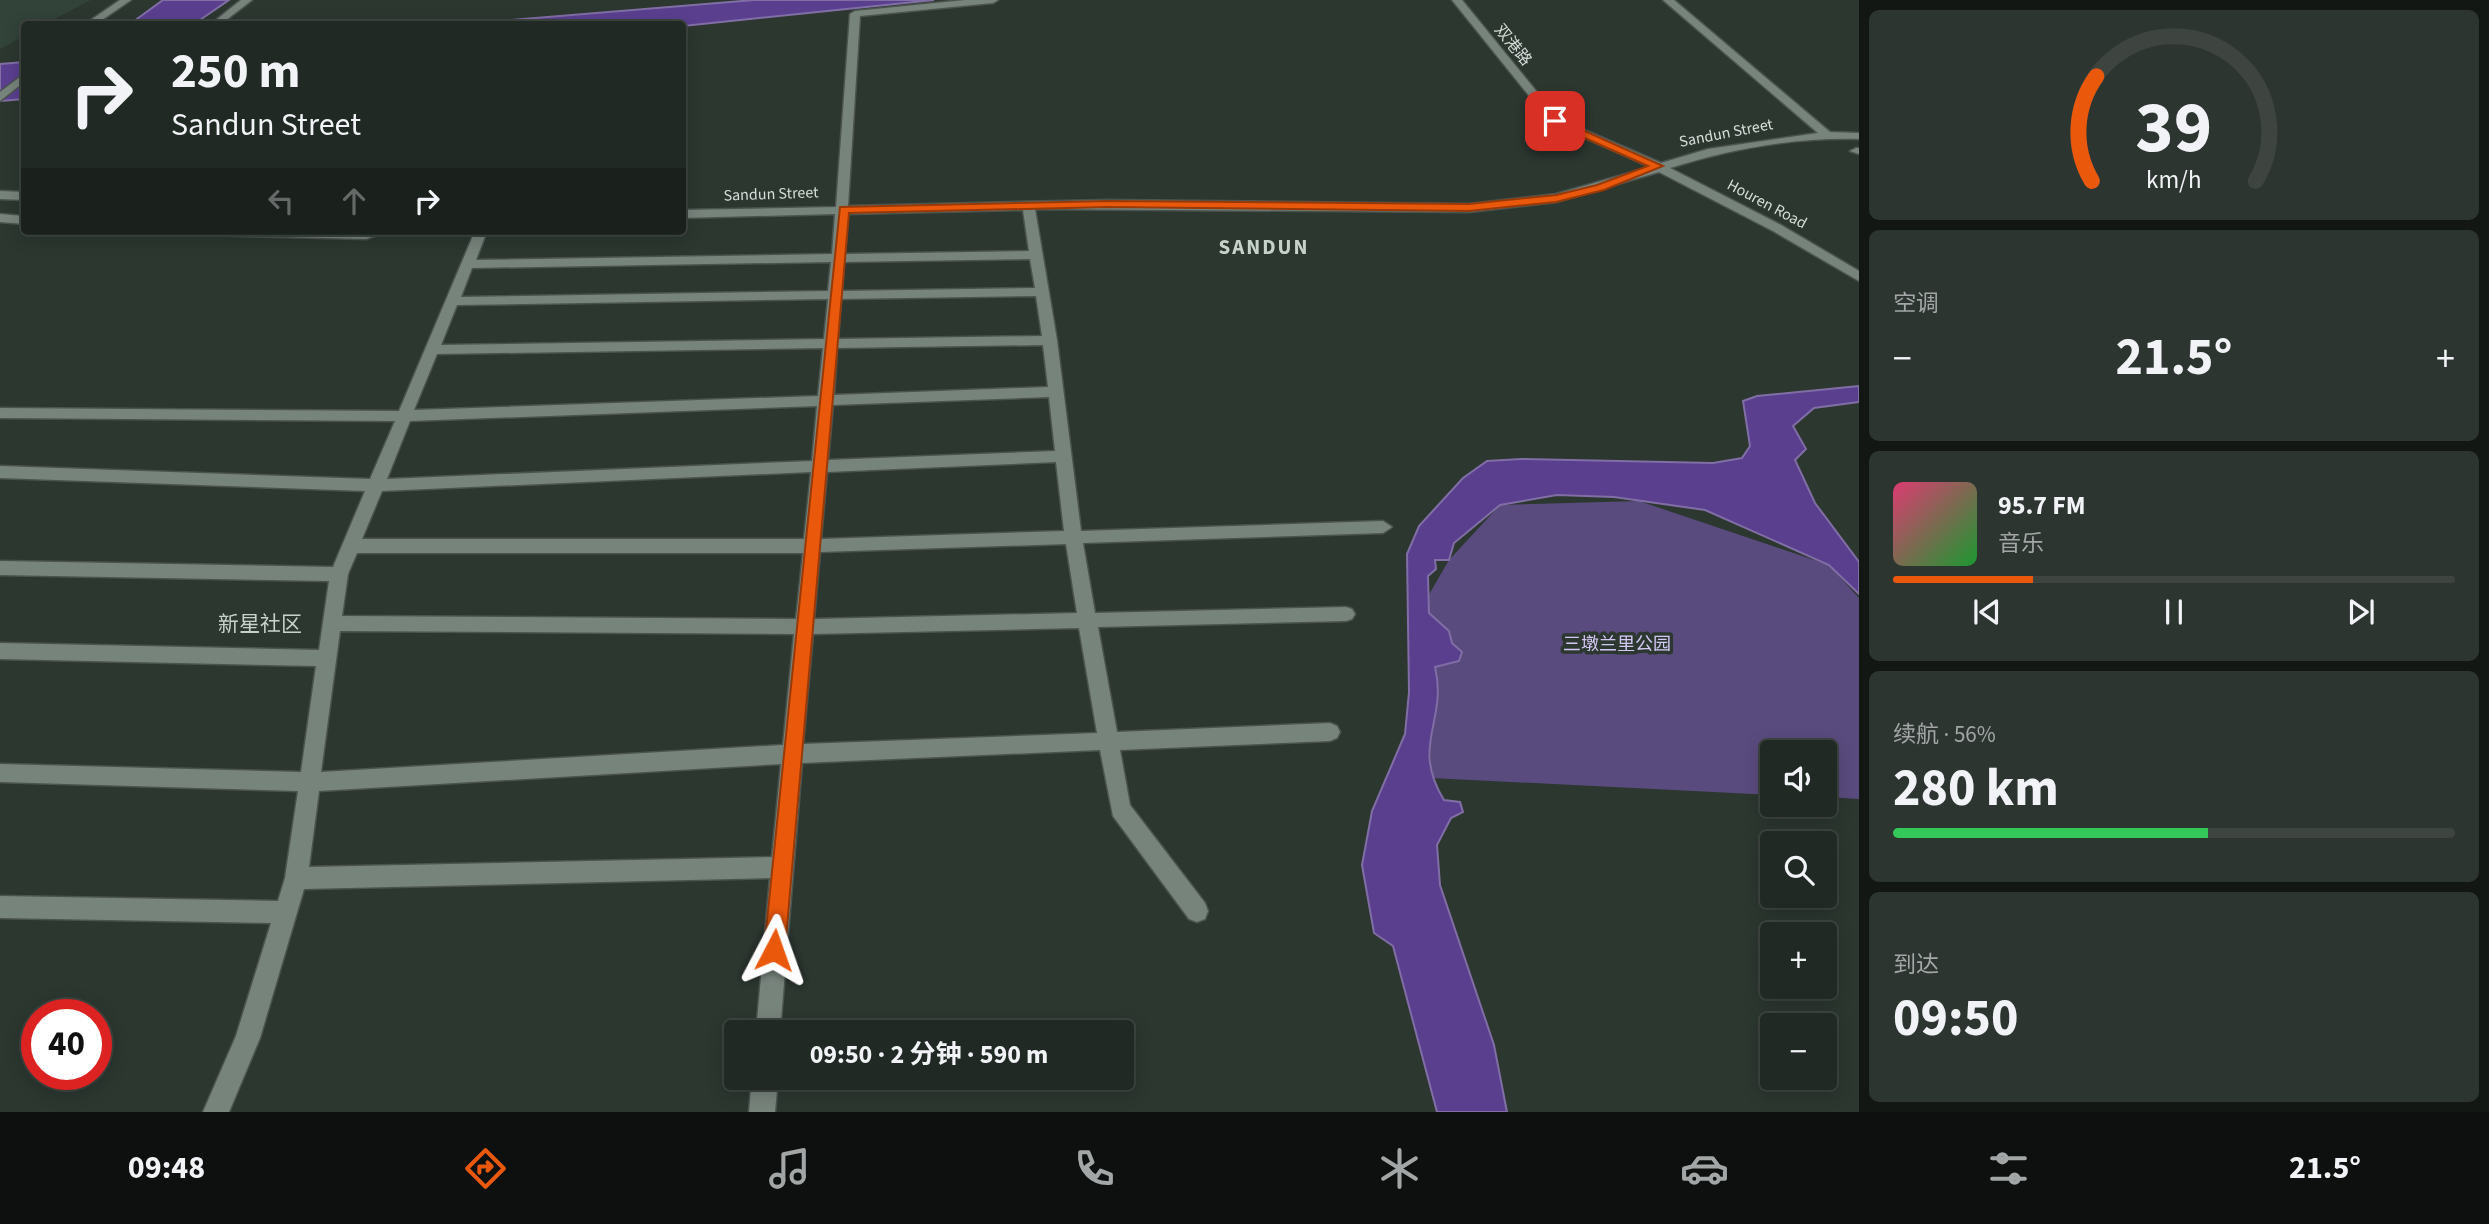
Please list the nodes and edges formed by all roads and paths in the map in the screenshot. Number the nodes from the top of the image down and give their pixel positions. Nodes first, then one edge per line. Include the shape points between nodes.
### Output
1 (126, 0) edge
2 (247, 0) edge
3 (993, 0) edge
4 (1457, 0) edge
5 (1668, 0) edge
6 (94, 21) edge
7 (220, 21) edge
8 (21, 80) edge
9 (0, 98) edge
10 (1827, 135) junction
11 (1859, 136) edge
12 (1657, 166) junction
13 (0, 195) edge
14 (21, 197) edge
15 (1028, 205) junction
16 (844, 210) junction
17 (686, 214) edge
18 (0, 218) edge
19 (21, 220) edge
20 (479, 235) edge
21 (1034, 255) junction
22 (838, 257) junction
23 (467, 264) junction
24 (1859, 276) edge
25 (1040, 292) junction
26 (835, 297) junction
27 (452, 301) junction
28 (1050, 340) junction
29 (831, 343) junction
30 (431, 350) junction
31 (1056, 392) junction
32 (824, 401) junction
33 (6, 413) edge
34 (404, 416) junction
35 (0, 426) edge
36 (1062, 456) junction
37 (818, 464) junction
38 (0, 472) edge
39 (376, 485) junction
40 (1382, 527) dead end
41 (1073, 537) junction
42 (351, 546) junction
43 (811, 546) junction
44 (0, 568) edge
45 (339, 574) junction
46 (1346, 614) dead end
47 (1086, 620) junction
48 (332, 623) junction
49 (803, 627) junction
50 (0, 651) edge
51 (327, 658) junction
52 (1330, 732) dead end
53 (1107, 741) junction
54 (791, 754) junction
55 (0, 773) edge
56 (310, 782) junction
57 (781, 867) junction
58 (296, 878) junction
59 (0, 907) edge
60 (1197, 911) dead end
61 (286, 912) junction
62 (769, 1020) edge
63 (764, 1090) edge
64 (216, 1112) edge
65 (762, 1112) edge

1 - 6 street
2 - 7 street
3 - 16 street via 855,14
4 - 12 street, 双港路 via 1555,121
5 - 10 street
8 - 9 street
10 - 11 street, Sandun Street
10 - 12 street, Sandun Street via 1708,152
12 - 15 street, Sandun Street via 1556,198 1469,208
12 - 24 street, Houren Road
13 - 14 street
15 - 16 street, Sandun Street
15 - 21 street
16 - 17 street, Sandun Street
16 - 22 street
18 - 19 street
20 - 23 street
21 - 22 street
21 - 25 street
22 - 23 street
22 - 26 street
23 - 27 street
25 - 26 street
25 - 28 street
26 - 27 street
26 - 29 street
27 - 30 street
28 - 29 street
28 - 31 street
29 - 30 street
29 - 32 street
30 - 34 street
31 - 32 street
31 - 36 street
32 - 34 street
32 - 37 street
33 - 34 street
33 - 35 street
34 - 39 street
36 - 37 street
36 - 41 street
37 - 39 street
37 - 43 street
38 - 39 street
39 - 42 street
40 - 41 street
41 - 43 street
41 - 47 street
42 - 43 street
42 - 45 street
43 - 49 street
44 - 45 street
45 - 48 street
46 - 47 street
47 - 49 street
47 - 53 street
48 - 49 street
48 - 51 street
49 - 54 street
50 - 51 street
51 - 56 street
52 - 53 street
53 - 54 street
53 - 60 street via 1120,809
54 - 56 street
54 - 57 street
55 - 56 street
56 - 58 street
57 - 58 street
57 - 62 street
58 - 61 street
59 - 61 street
61 - 64 street via 248,1038
63 - 65 street

